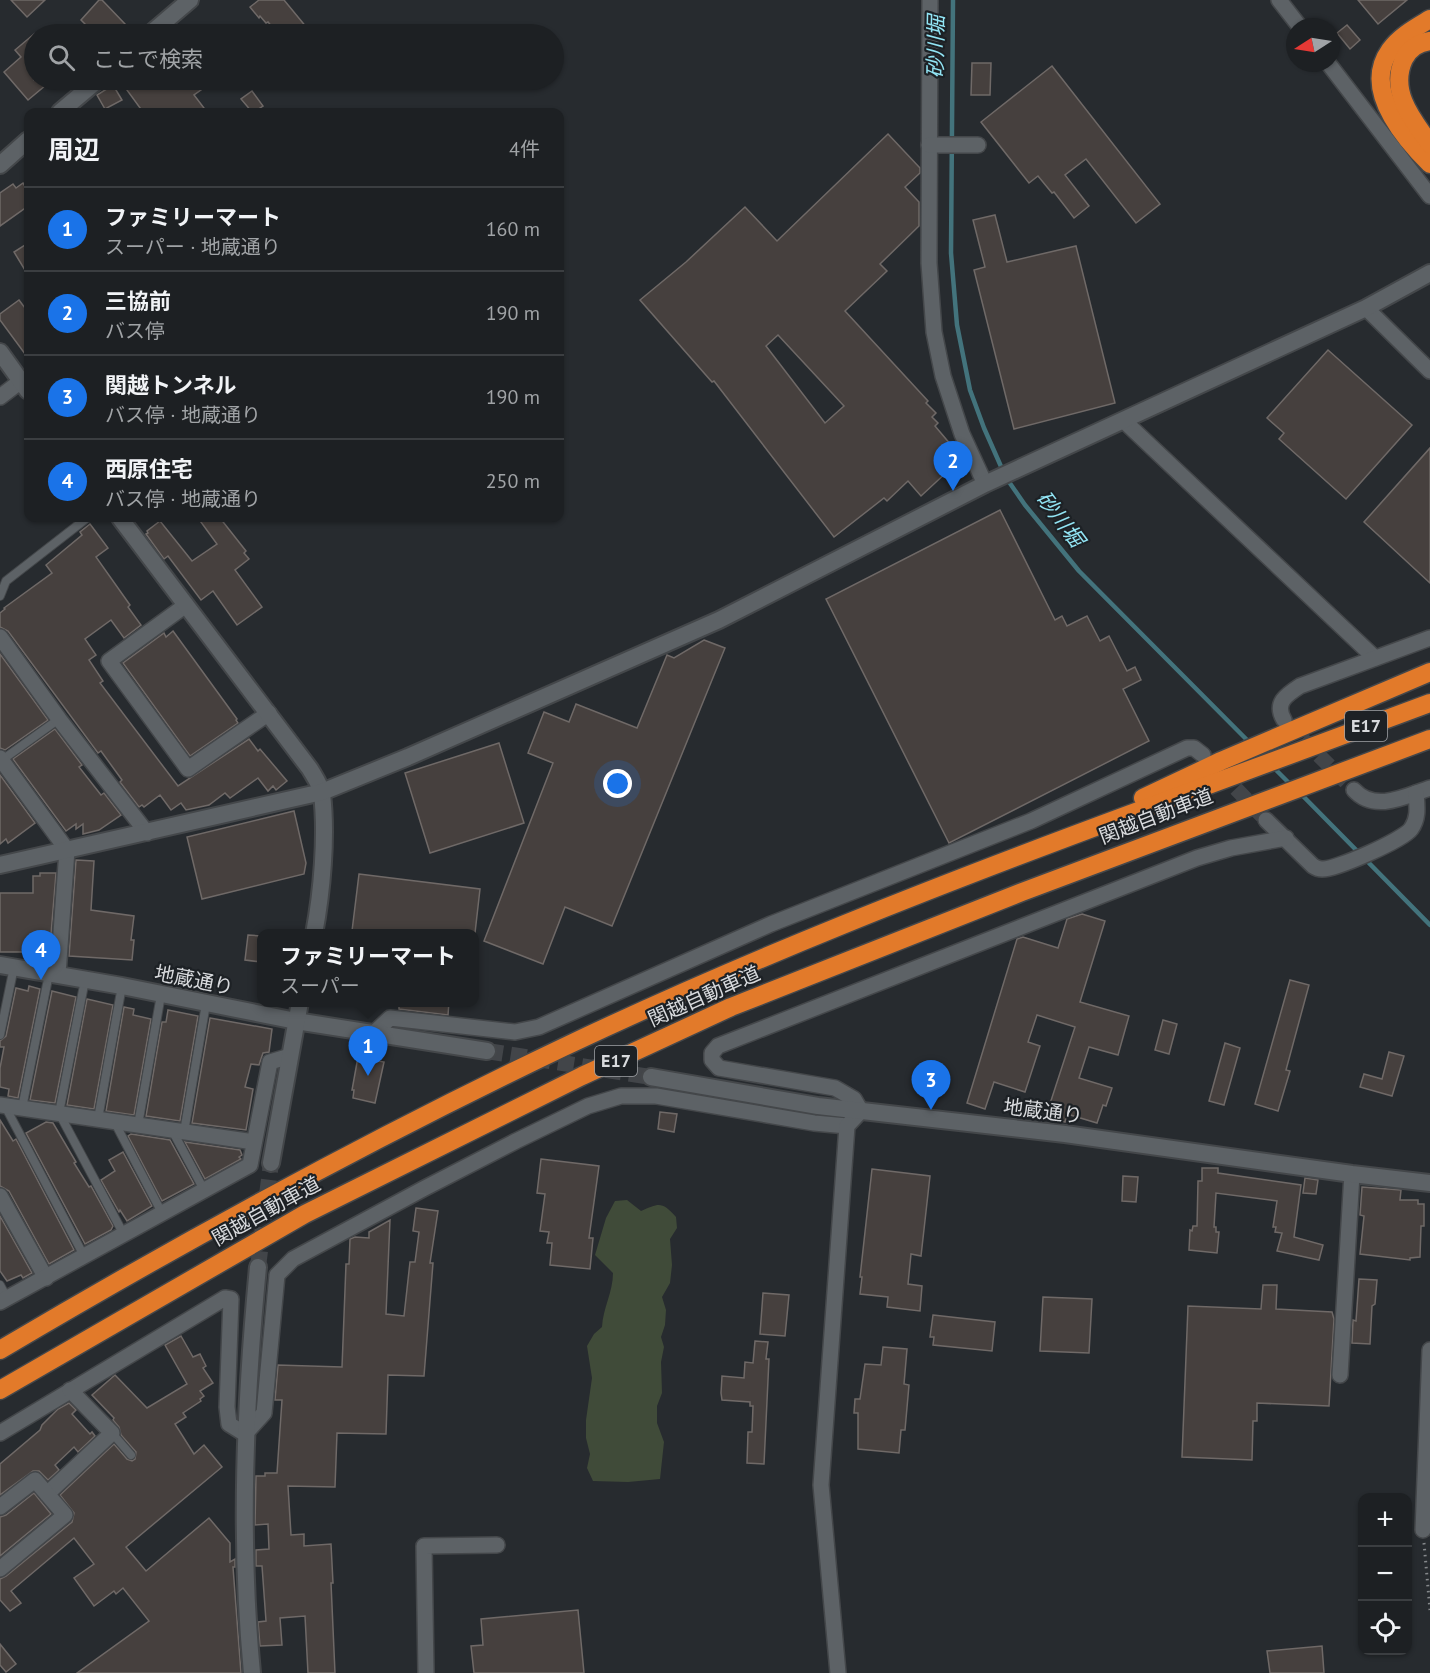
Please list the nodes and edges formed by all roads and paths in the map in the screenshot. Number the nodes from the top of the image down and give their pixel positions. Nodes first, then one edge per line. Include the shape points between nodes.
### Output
1 (190, 0) edge
2 (930, 0) edge
3 (1279, 0) edge
4 (1293, 18) edge
5 (1430, 19) edge
6 (162, 24) edge
7 (1430, 40) edge
8 (1335, 72) edge
9 (86, 90) edge
10 (65, 108) edge
11 (24, 144) edge
12 (1430, 144) edge
13 (932, 145) junction
14 (974, 145) dead end
15 (1430, 164) edge
16 (0, 165) edge
17 (1430, 196) edge
18 (1430, 273) edge
19 (1366, 308) junction
20 (0, 352) edge
21 (1430, 371) edge
22 (24, 385) edge
23 (24, 386) edge
24 (0, 397) edge
25 (1124, 420) junction
26 (988, 482) junction
27 (82, 522) edge
28 (123, 522) edge
29 (0, 596) edge
30 (186, 605) junction
31 (0, 637) edge
32 (1430, 638) edge
33 (1375, 658) junction
34 (1430, 672) edge
35 (1430, 703) edge
36 (269, 714) junction
37 (59, 719) junction
38 (1285, 727) junction
39 (1430, 739) edge
40 (1203, 755) dead end
41 (1, 759) edge
42 (1354, 790) tunnel mouth
43 (1423, 791) edge
44 (322, 792) junction
45 (1266, 820) tunnel mouth
46 (147, 833) junction
47 (1286, 838) junction
48 (66, 850) junction
49 (1010, 859) junction
50 (0, 865) edge
51 (315, 929) edge
52 (7, 966) edge
53 (53, 974) junction
54 (85, 980) junction
55 (122, 986) junction
56 (161, 995) junction
57 (206, 1004) junction
58 (299, 1007) edge
59 (296, 1021) junction
60 (374, 1033) junction
61 (0, 1035) edge
62 (487, 1051) tunnel mouth
63 (290, 1056) junction
64 (651, 1077) tunnel mouth
65 (3, 1105) edge
66 (22, 1108) junction
67 (861, 1111) junction
68 (59, 1113) junction
69 (98, 1119) junction
70 (114, 1122) junction
71 (138, 1125) junction
72 (847, 1126) junction
73 (178, 1131) junction
74 (254, 1142) junction
75 (271, 1163) tunnel mouth
76 (1352, 1174) junction
77 (1430, 1183) edge
78 (204, 1190) junction
79 (0, 1196) edge
80 (162, 1212) junction
81 (123, 1233) junction
82 (84, 1256) junction
83 (258, 1267) tunnel mouth
84 (46, 1278) junction
85 (2, 1295) edge
86 (0, 1350) edge
87 (1430, 1350) edge
88 (1340, 1375) dead end
89 (0, 1390) edge
90 (70, 1390) junction
91 (112, 1432) junction
92 (0, 1433) edge
93 (245, 1434) junction
94 (131, 1455) dead end
95 (47, 1494) junction
96 (0, 1507) edge
97 (1423, 1530) joint
98 (497, 1545) dead end
99 (0, 1569) edge
100 (1429, 1581) edge
101 (1430, 1610) edge
102 (252, 1673) edge
103 (426, 1673) edge
104 (838, 1673) edge

1 - 6 street
2 - 13 street
3 - 4 street
5 - 15 highway via 1396,42 1381,71 1384,99 1400,132
7 - 12 highway via 1413,47 1406,56 1399,83 1409,115
8 - 17 street
9 - 10 street
11 - 16 street
13 - 14 street
13 - 26 street via 929,264 934,332 962,434
18 - 19 street
19 - 21 street
19 - 25 street
20 - 22 street
23 - 24 street
25 - 26 street
25 - 33 street
26 - 44 street via 719,620
27 - 29 lane via 6,581
28 - 30 street
30 - 36 street
30 - 36 street via 109,661 188,769
31 - 37 street
32 - 33 street
33 - 38 street via 1286,694 1281,700 1280,714
34 - 38 highway
35 - 49 highway, 関越自動車道 / E17
36 - 44 street via 310,769
37 - 41 lane
37 - 46 street
38 - 49 highway
39 - 89 highway, 関越自動車道 / E17 via 1022,892 731,1007 582,1076 305,1214
40 - 60 street via 1194,748 1186,748 1031,821 771,924 539,1027 515,1032 390,1018
41 - 48 street
42 - 43 street via 1372,802
43 - 47 street via 1412,828 1406,834 1342,864 1320,870
44 - 46 street
44 - 51 street via 320,903
45 - 47 street
46 - 48 street
47 - 67 street via 1231,848 1186,863 718,1046 712,1053 719,1068 835,1088 854,1099
48 - 50 street
48 - 53 street
49 - 86 highway, 関越自動車道 / E17 via 720,977 545,1056 290,1185
52 - 53 street, 地蔵通り
52 - 61 lane
53 - 54 street, 地蔵通り
53 - 66 lane
54 - 55 street, 地蔵通り
54 - 68 lane
55 - 56 street, 地蔵通り
55 - 69 lane
56 - 57 street, 地蔵通り
56 - 71 lane
57 - 59 street, 地蔵通り
57 - 73 lane
58 - 59 street
59 - 60 street, 地蔵通り
59 - 63 street
60 - 62 street, 地蔵通り
63 - 74 street via 270,1062
63 - 75 street
64 - 67 street, 地蔵通り
65 - 66 street
65 - 82 lane
66 - 68 street
67 - 72 street
67 - 76 street, 地蔵通り via 1065,1134
68 - 69 street
68 - 81 lane
69 - 70 street
70 - 71 street
70 - 80 lane
71 - 73 street
72 - 93 street via 656,1096 621,1096 588,1106 423,1189 293,1259 277,1275 264,1413
72 - 104 street via 821,1485
73 - 74 street
73 - 78 lane
74 - 78 street via 250,1165
76 - 77 street, 地蔵通り
76 - 88 street
78 - 80 street
79 - 84 street
80 - 81 street
81 - 82 street
82 - 84 street
83 - 93 street
84 - 85 street
87 - 97 street
90 - 91 street
90 - 92 street
90 - 93 street via 225,1298 231,1299 227,1407 229,1425
91 - 94 lane
91 - 95 street
93 - 102 street
95 - 96 street via 35,1480
95 - 99 street via 65,1515
97 - 100 path
98 - 103 street via 423,1546
100 - 101 path

